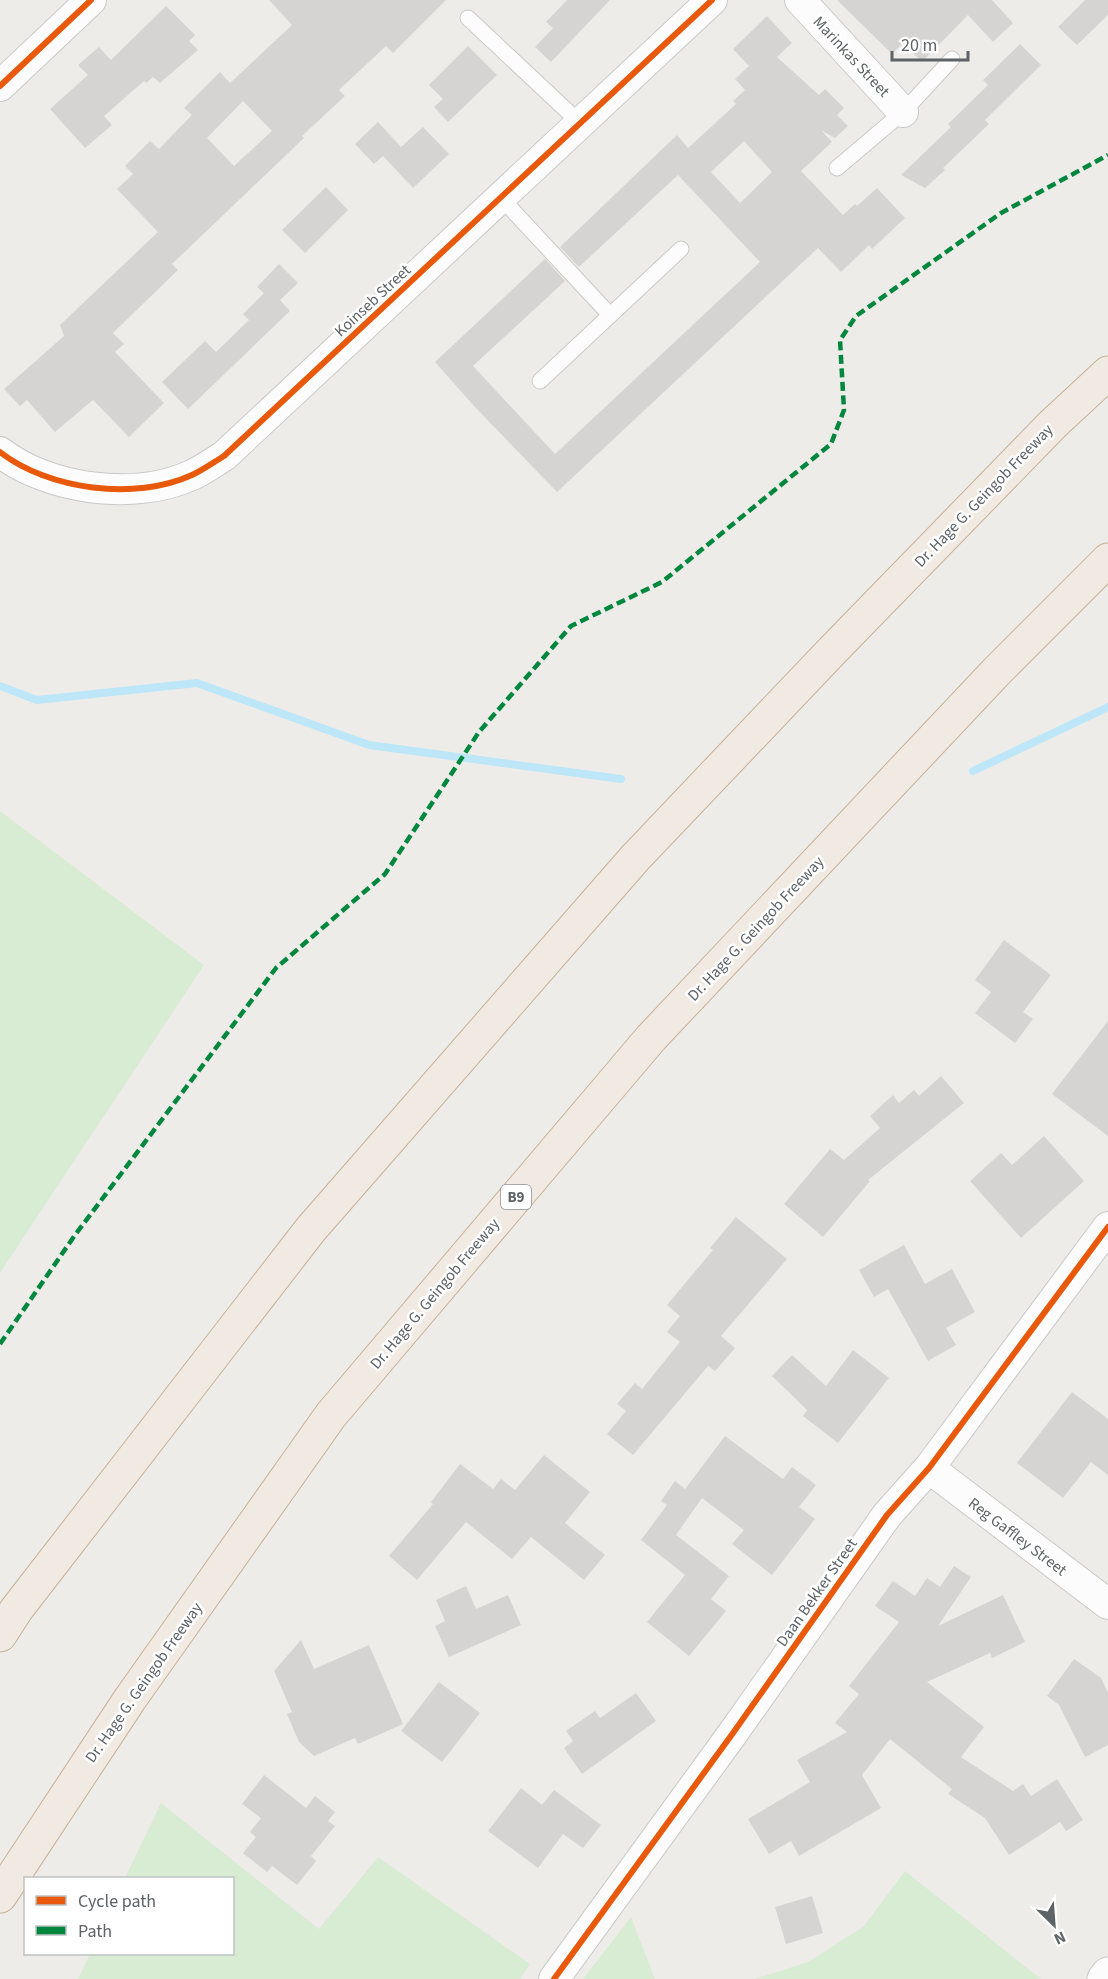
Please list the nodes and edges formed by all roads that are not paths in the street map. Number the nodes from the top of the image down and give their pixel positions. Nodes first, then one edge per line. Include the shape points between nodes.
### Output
1 (91, 0) edge
2 (712, 0) edge
3 (800, 0) edge
4 (468, 18) dead end
5 (952, 59) dead end
6 (0, 87) edge
7 (903, 112) junction
8 (580, 123) junction
9 (837, 168) dead end
10 (502, 199) junction
11 (681, 249) dead end
12 (610, 315) junction
13 (1108, 373) edge
14 (540, 381) dead end
15 (0, 452) edge
16 (1108, 560) edge
17 (1108, 1227) edge
18 (929, 1468) junction
19 (1108, 1604) edge
20 (0, 1635) edge
21 (0, 1896) edge
22 (1108, 1974) edge
23 (554, 1979) edge
24 (1104, 1979) edge

1 - 6 street
2 - 8 street, Koinseb Street
3 - 7 street, Marinkas Street
4 - 8 lane
5 - 7 lane
7 - 9 lane
8 - 10 street, Koinseb Street
10 - 12 lane
10 - 15 street, Koinseb Street via 224,456 191,475 150,487 78,486 51,479
11 - 12 lane
12 - 14 lane
13 - 20 highway, Dr. Hage G. Geingob Freeway via 822,660 635,858 311,1229
16 - 21 highway, Dr. Hage G. Geingob Freeway / B9 via 997,671 651,1038 331,1415 130,1699
17 - 18 street, Daan Bekker Street
18 - 19 street, Reg Gaffley Street
18 - 23 street, Daan Bekker Street via 887,1515
22 - 24 street

